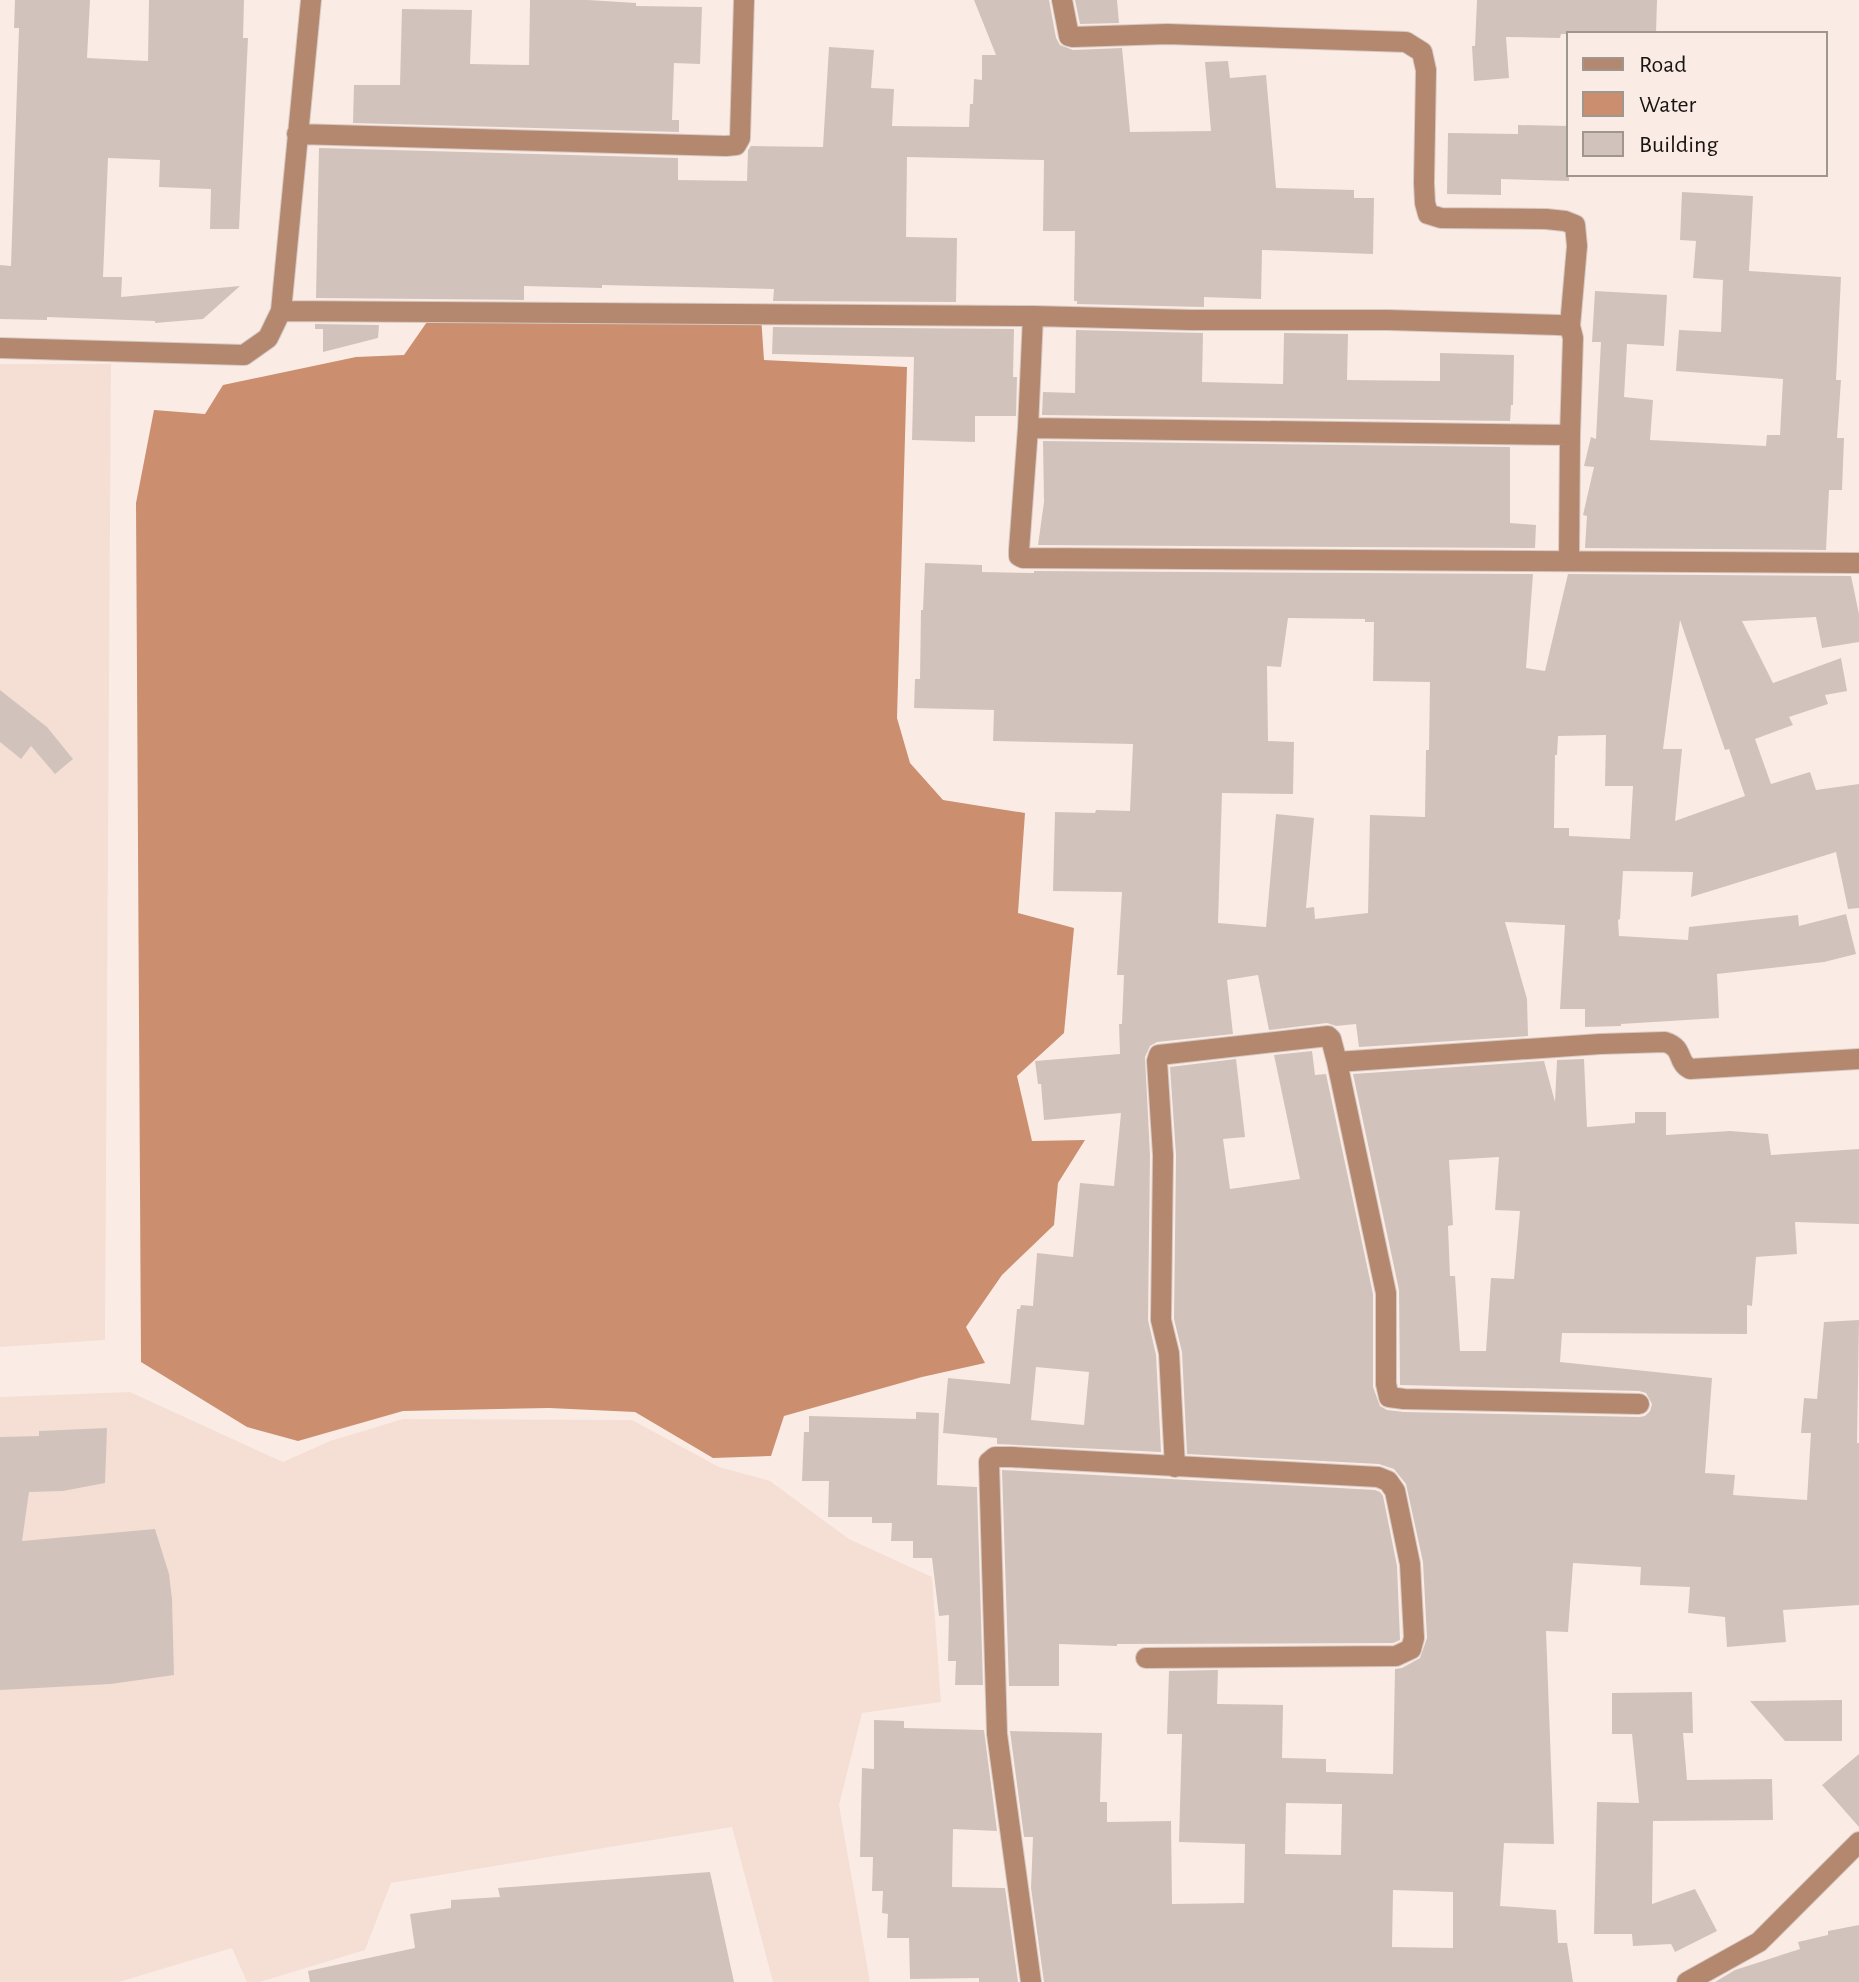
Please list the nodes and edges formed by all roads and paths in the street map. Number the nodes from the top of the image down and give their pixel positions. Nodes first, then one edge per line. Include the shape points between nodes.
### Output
1 (311, 0) edge
2 (744, 0) edge
3 (1062, 0) edge
4 (297, 134) junction
5 (281, 311) junction
6 (1033, 316) junction
7 (1570, 326) junction
8 (0, 348) edge
9 (1028, 428) junction
10 (1570, 435) junction
11 (1569, 561) junction
12 (1859, 563) edge
13 (1859, 1059) edge
14 (1337, 1062) junction
15 (1639, 1404) dead end
16 (1175, 1467) junction
17 (1146, 1658) dead end
18 (1859, 1842) edge
19 (1031, 1982) edge
20 (1687, 1982) edge

1 - 4 street
2 - 4 street via 736,145
3 - 7 street via 1066,31 1073,37 1167,34 1406,42 1422,52 1428,214 1575,225
4 - 5 street
5 - 6 street
5 - 8 street via 268,338 244,355
6 - 7 street
6 - 9 street
7 - 10 street
9 - 10 street
9 - 11 street via 1019,550 1023,558
10 - 11 street
11 - 12 street
13 - 14 street via 1690,1069 1679,1049 1665,1042
14 - 15 street via 1386,1293 1389,1397
14 - 16 street via 1328,1036 1157,1057 1163,1155 1161,1320 1169,1353
16 - 17 street via 1388,1481 1395,1491 1410,1564 1414,1638 1411,1649 1396,1656
16 - 19 street via 1011,1457 989,1462 997,1734
18 - 20 street via 1759,1942

